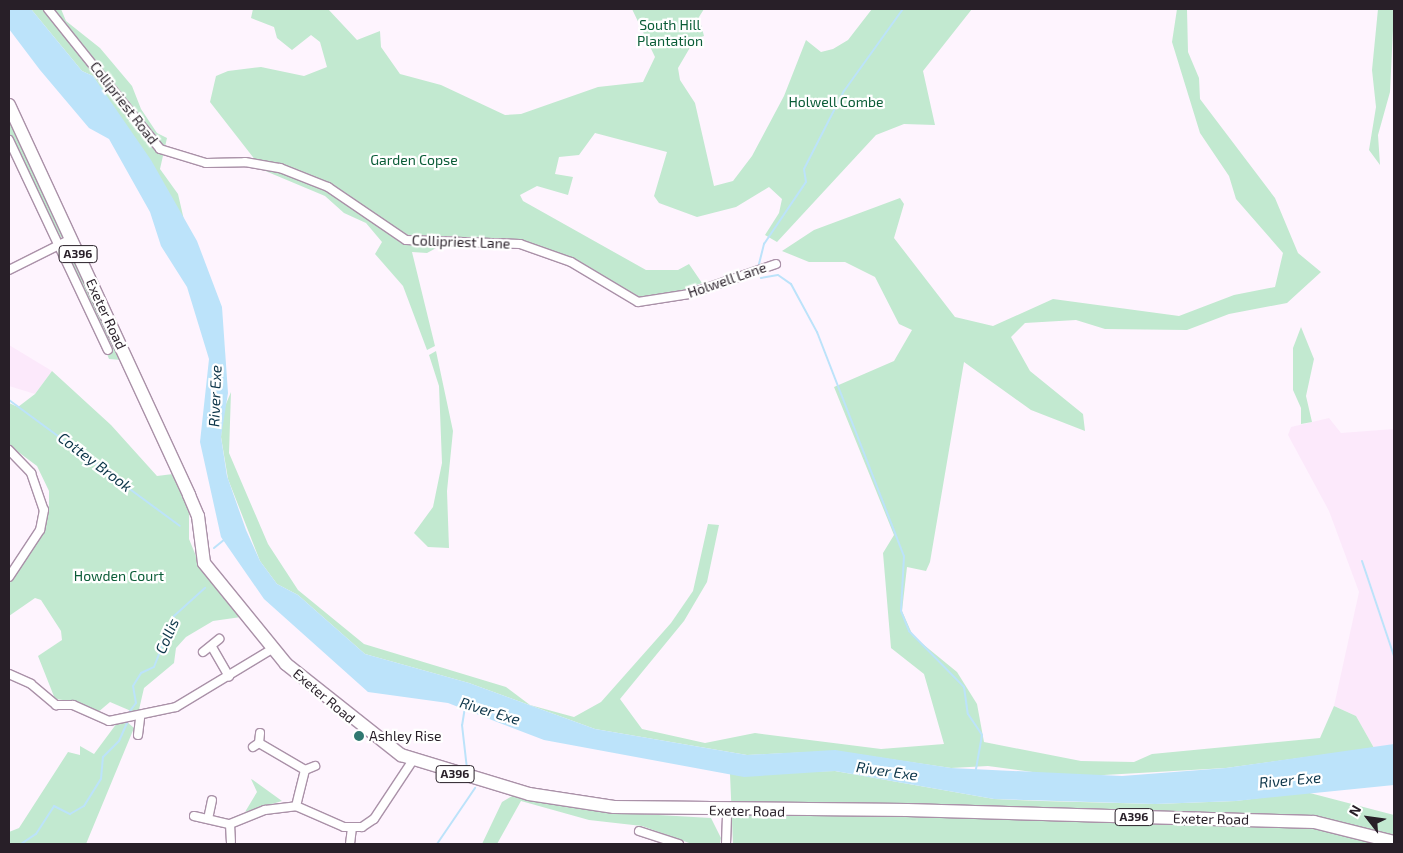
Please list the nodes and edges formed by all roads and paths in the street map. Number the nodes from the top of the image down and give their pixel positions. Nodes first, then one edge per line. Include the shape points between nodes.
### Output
1 (48, 9) edge
2 (9, 105) edge
3 (9, 140) edge
4 (280, 168) joint
5 (71, 239) junction
6 (59, 245) junction
7 (776, 264) dead end
8 (9, 270) edge
9 (678, 297) joint
10 (108, 350) dead end
11 (9, 450) edge
12 (9, 577) edge
13 (220, 639) dead end
14 (212, 647) junction
15 (272, 649) junction
16 (203, 652) dead end
17 (9, 674) edge
18 (229, 676) junction
19 (140, 718) junction
20 (260, 732) dead end
21 (138, 735) dead end
22 (413, 760) junction
23 (315, 766) dead end
24 (305, 770) junction
25 (212, 800) dead end
26 (296, 806) junction
27 (727, 811) junction
28 (194, 816) dead end
29 (208, 819) junction
30 (230, 824) junction
31 (352, 828) junction
32 (639, 831) dead end
33 (231, 842) dead end
34 (1394, 842) edge
35 (350, 844) edge
36 (680, 844) edge
37 (726, 844) edge

1 - 4 street, Collipriest Road via 160,149 206,163
2 - 5 main road, Exeter Road / A396
3 - 6 street
4 - 9 street, Collipriest Lane via 328,187 406,240 520,244 571,262 629,299
5 - 6 street
5 - 15 main road, Exeter Road / A396 via 198,524 199,543 208,569
6 - 8 street
6 - 10 street
7 - 9 street, Holwell Lane
11 - 12 street via 31,473 44,510 40,530
13 - 14 street
14 - 16 street
14 - 18 street
15 - 18 street
15 - 22 main road, Exeter Road / A396 via 372,736
17 - 19 street via 31,684 56,705 84,711 104,721 121,716
18 - 19 street via 184,703
19 - 21 street
20 - 24 street via 256,745
22 - 27 main road, Exeter Road / A396 via 552,798 647,810
22 - 31 street via 374,819
23 - 24 street
24 - 26 street
25 - 29 street
26 - 30 street via 265,810
26 - 31 street
27 - 34 main road, Exeter Road / A396 via 907,810 1314,822
27 - 37 street
28 - 29 street
29 - 30 street
30 - 33 street
31 - 35 street
32 - 36 street

